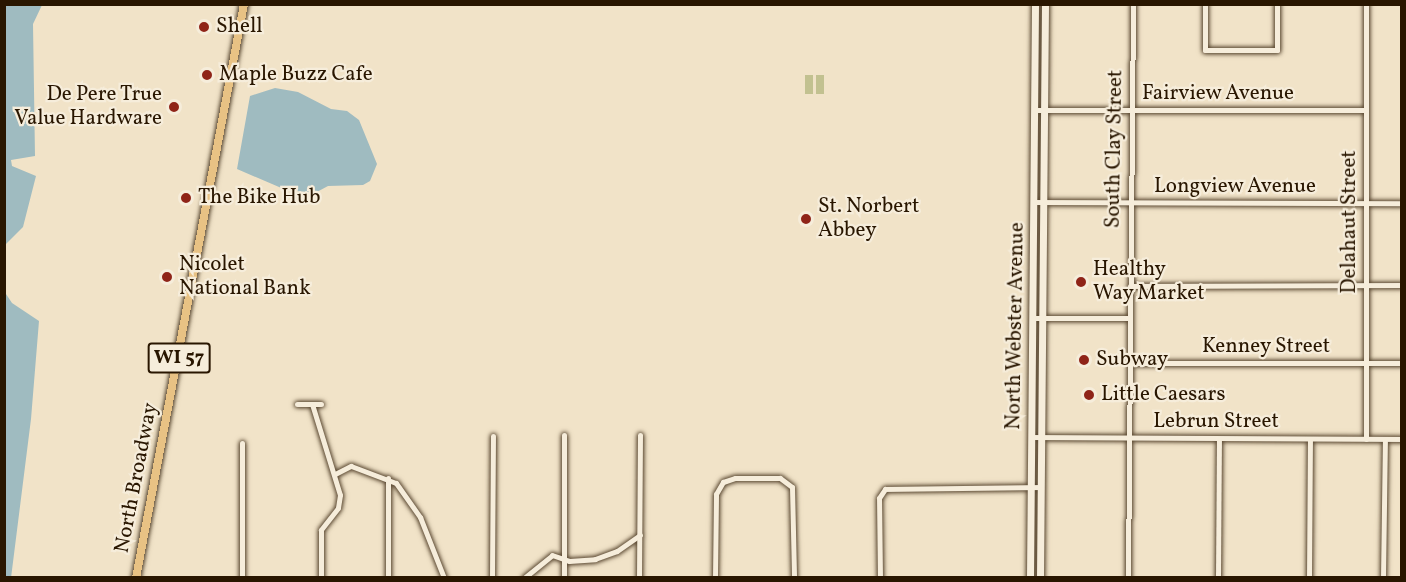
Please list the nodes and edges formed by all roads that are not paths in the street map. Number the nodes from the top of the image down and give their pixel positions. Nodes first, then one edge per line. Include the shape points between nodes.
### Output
1 (244, 4) edge
2 (1035, 4) edge
3 (1045, 4) edge
4 (1133, 4) edge
5 (1205, 4) edge
6 (1277, 4) edge
7 (1366, 4) edge
8 (1034, 110) junction
9 (1044, 110) junction
10 (1132, 110) junction
11 (1366, 110) junction
12 (1033, 202) junction
13 (1043, 202) junction
14 (1367, 203) junction
15 (1401, 203) edge
16 (1131, 204) junction
17 (1366, 285) junction
18 (1401, 285) edge
19 (1130, 286) junction
20 (1032, 318) junction
21 (1042, 318) junction
22 (1130, 318) junction
23 (1130, 363) junction
24 (1366, 363) junction
25 (1401, 363) edge
26 (297, 404) dead end
27 (312, 404) junction
28 (321, 404) dead end
29 (564, 435) dead end
30 (640, 435) dead end
31 (493, 436) dead end
32 (1031, 438) junction
33 (1041, 438) junction
34 (1129, 439) junction
35 (1219, 439) junction
36 (1310, 439) junction
37 (1366, 439) junction
38 (1385, 439) junction
39 (1401, 439) edge
40 (242, 443) dead end
41 (335, 474) junction
42 (388, 478) junction
43 (1031, 487) junction
44 (1040, 487) junction
45 (640, 535) junction
46 (564, 558) junction
47 (136, 578) edge
48 (242, 578) edge
49 (321, 578) edge
50 (388, 578) edge
51 (444, 578) edge
52 (492, 578) edge
53 (524, 578) edge
54 (564, 578) edge
55 (639, 578) edge
56 (715, 578) edge
57 (794, 578) edge
58 (880, 578) edge
59 (1030, 578) edge
60 (1040, 578) edge
61 (1128, 578) edge
62 (1218, 578) edge
63 (1309, 578) edge
64 (1383, 578) edge

1 - 47 main road, North Broadway / WI 57
2 - 8 main road, North Webster Avenue
3 - 9 main road, North Webster Avenue
4 - 10 street, South Clay Street
5 - 6 street via 1205,50 1277,50
7 - 11 street, Delahaut Street
8 - 9 street, Fairview Avenue
8 - 12 main road, North Webster Avenue
9 - 10 street, Fairview Avenue
9 - 13 main road, North Webster Avenue
10 - 11 street, Fairview Avenue
10 - 16 street, South Clay Street
11 - 14 street, Delahaut Street
12 - 13 street, Longview Avenue
12 - 20 main road, North Webster Avenue
13 - 16 street, Longview Avenue
13 - 21 main road, North Webster Avenue
14 - 15 street, Longview Avenue
14 - 16 street, Longview Avenue
14 - 17 street, Delahaut Street
16 - 19 street, South Clay Street
17 - 18 street
17 - 19 street
17 - 24 street, Delahaut Street
19 - 22 street, South Clay Street
20 - 21 street
20 - 32 main road, North Webster Avenue
21 - 22 street
21 - 33 main road, North Webster Avenue
22 - 23 street, South Clay Street
23 - 24 street, Kenney Street
23 - 34 street, South Clay Street
24 - 25 street, Kenney Street
24 - 37 street, Delahaut Street
26 - 27 street
27 - 28 street
27 - 41 street via 325,458
29 - 46 street
30 - 45 street
31 - 52 street
32 - 33 street, Lebrun Street
32 - 43 main road, North Webster Avenue
33 - 34 street, Lebrun Street
33 - 44 main road, North Webster Avenue
34 - 35 street, Lebrun Street
34 - 61 street, South Clay Street
35 - 36 street, Lebrun Street
35 - 62 street
36 - 37 street, Lebrun Street
36 - 63 street
37 - 38 street, Lebrun Street
38 - 39 street, Lebrun Street
38 - 64 street
40 - 48 street
41 - 42 street via 351,465
41 - 49 street via 339,504 321,530
42 - 50 street
42 - 51 street via 403,489 420,517
43 - 44 street
43 - 58 street via 888,488 879,498
43 - 59 main road, North Webster Avenue
44 - 60 main road, North Webster Avenue
45 - 46 street via 595,560
45 - 55 street
46 - 53 street via 552,555
46 - 54 street
56 - 57 street via 716,494 719,486 732,478 775,478 788,482 795,494

